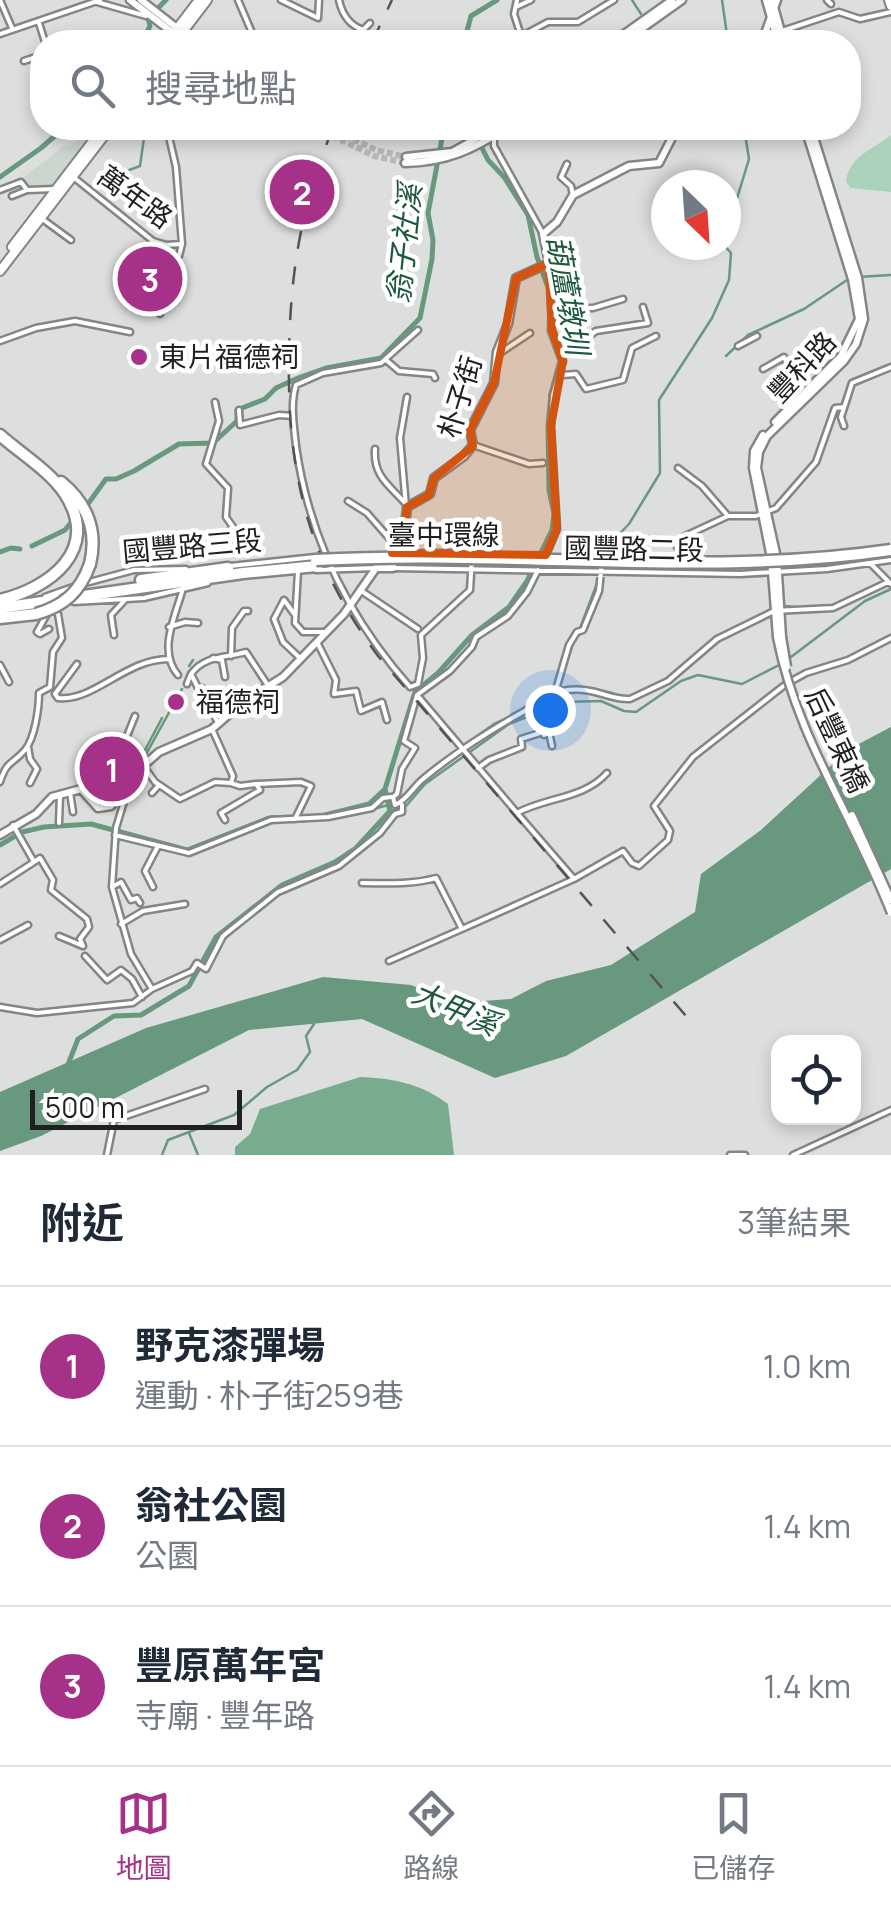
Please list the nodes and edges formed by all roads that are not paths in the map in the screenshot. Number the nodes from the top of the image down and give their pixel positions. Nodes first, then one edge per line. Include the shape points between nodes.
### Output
1 (0, 0) edge
2 (130, 0) edge
3 (141, 0) edge
4 (199, 0) edge
5 (207, 0) edge
6 (238, 0) edge
7 (281, 0) edge
8 (319, 0) edge
9 (340, 0) edge
10 (531, 0) edge
11 (625, 0) edge
12 (672, 0) edge
13 (682, 0) edge
14 (98, 1) edge
15 (614, 1) edge
16 (772, 2) edge
17 (516, 4) edge
18 (890, 6) edge
19 (770, 16) junction
20 (150, 17) junction
21 (38, 21) junction
22 (370, 23) dead end
23 (12, 30) junction
24 (41, 30) edge
25 (168, 30) edge
26 (170, 30) edge
27 (181, 30) edge
28 (183, 30) edge
29 (251, 30) edge
30 (520, 30) edge
31 (536, 30) edge
32 (630, 30) edge
33 (641, 30) edge
34 (766, 30) edge
35 (776, 30) edge
36 (778, 30) edge
37 (798, 30) edge
38 (0, 34) edge
39 (30, 59) edge
40 (24, 61) dead end
41 (97, 140) edge
42 (170, 140) edge
43 (482, 140) edge
44 (492, 140) edge
45 (671, 140) edge
46 (812, 140) edge
47 (406, 160) tunnel mouth
48 (567, 164) dead end
49 (71, 174) junction
50 (56, 189) junction
51 (0, 190) edge
52 (28, 190) junction
53 (573, 195) junction
54 (12, 196) dead end
55 (40, 218) junction
56 (543, 234) junction
57 (70, 240) dead end
58 (182, 244) junction
59 (0, 262) edge
60 (543, 265) junction
61 (0, 271) edge
62 (623, 299) dead end
63 (643, 307) dead end
64 (553, 308) junction
65 (160, 314) dead end
66 (418, 330) dead end
67 (130, 332) dead end
68 (530, 333) dead end
69 (656, 336) dead end
70 (757, 336) dead end
71 (0, 341) edge
72 (738, 346) dead end
73 (496, 356) junction
74 (562, 356) junction
75 (386, 360) junction
76 (891, 367) edge
77 (763, 369) dead end
78 (792, 373) dead end
79 (562, 374) junction
80 (436, 378) dead end
81 (407, 397) dead end
82 (216, 402) dead end
83 (844, 407) junction
84 (239, 410) dead end
85 (293, 416) junction
86 (844, 426) dead end
87 (0, 432) edge
88 (473, 445) junction
89 (376, 449) dead end
90 (543, 464) dead end
91 (678, 468) dead end
92 (348, 501) dead end
93 (406, 505) junction
94 (764, 512) junction
95 (728, 516) junction
96 (233, 539) dead end
97 (771, 546) junction
98 (677, 547) dead end
99 (394, 550) junction
100 (472, 553) junction
101 (375, 554) junction
102 (891, 554) edge
103 (546, 555) junction
104 (326, 557) junction
105 (602, 557) junction
106 (788, 557) junction
107 (757, 559) junction
108 (870, 563) junction
109 (774, 565) junction
110 (264, 566) junction
111 (472, 567) junction
112 (376, 568) junction
113 (393, 568) junction
114 (538, 569) junction
115 (331, 570) junction
116 (298, 571) junction
117 (602, 571) junction
118 (791, 572) junction
119 (243, 573) junction
120 (758, 574) junction
121 (889, 583) edge
122 (183, 588) junction
123 (360, 590) junction
124 (775, 590) junction
125 (69, 596) junction
126 (125, 600) junction
127 (50, 604) junction
128 (350, 606) junction
129 (0, 607) edge
130 (248, 610) dead end
131 (777, 610) junction
132 (295, 614) junction
133 (198, 623) dead end
134 (169, 627) junction
135 (49, 629) dead end
136 (418, 629) dead end
137 (327, 632) junction
138 (114, 636) dead end
139 (779, 637) junction
140 (891, 638) edge
141 (317, 642) junction
142 (231, 656) junction
143 (169, 658) junction
144 (213, 658) junction
145 (302, 659) junction
146 (77, 664) dead end
147 (0, 665) edge
148 (192, 674) junction
149 (178, 675) dead end
150 (224, 677) dead end
151 (9, 682) dead end
152 (187, 684) dead end
153 (268, 686) junction
154 (555, 692) junction
155 (418, 694) junction
156 (538, 699) junction
157 (135, 716) dead end
158 (386, 720) dead end
159 (216, 726) junction
160 (543, 732) junction
161 (552, 746) dead end
162 (28, 747) junction
163 (162, 750) junction
164 (463, 750) junction
165 (145, 768) junction
166 (478, 768) junction
167 (607, 773) dead end
168 (131, 778) junction
169 (0, 782) edge
170 (230, 782) junction
171 (30, 783) dead end
172 (256, 784) junction
173 (159, 785) junction
174 (70, 792) junction
175 (152, 793) dead end
176 (60, 794) junction
177 (393, 797) junction
178 (402, 806) junction
179 (73, 812) dead end
180 (517, 813) junction
181 (295, 819) junction
182 (224, 820) dead end
183 (59, 823) dead end
184 (14, 825) junction
185 (115, 831) junction
186 (0, 835) edge
187 (158, 846) junction
188 (34, 862) junction
189 (574, 878) junction
190 (362, 883) dead end
191 (0, 884) edge
192 (112, 887) junction
193 (153, 887) dead end
194 (891, 900) edge
195 (140, 903) dead end
196 (185, 904) dead end
197 (891, 913) edge
198 (28, 924) dead end
199 (121, 924) junction
200 (462, 929) junction
201 (59, 936) dead end
202 (1, 942) edge
203 (85, 956) dead end
204 (390, 961) dead end
205 (152, 989) junction
206 (142, 997) junction
207 (0, 1007) edge
208 (205, 1089) dead end
209 (891, 1110) edge
210 (107, 1155) edge
211 (730, 1155) edge
212 (745, 1155) edge
213 (793, 1155) edge

1 - 23 street
2 - 20 street
3 - 26 street
4 - 27 main road
5 - 28 main road
6 - 29 street
7 - 8 street via 318,18
9 - 22 street via 345,18 363,30
10 - 17 street
11 - 15 street
12 - 32 street
13 - 33 street
14 - 20 street
14 - 21 street
15 - 31 street via 578,22 548,22
16 - 19 street
16 - 36 street
17 - 30 street
18 - 37 street via 860,19 838,12
19 - 34 street
19 - 35 street
20 - 25 street
21 - 23 street
21 - 24 street
23 - 38 street
39 - 40 street
41 - 49 main road
42 - 58 street
43 - 47 street via 439,158
44 - 56 street
45 - 53 street via 659,163 629,166
46 - 94 street, 豐科路 via 858,278 864,318 844,360 762,445 757,468
48 - 53 street via 562,177
49 - 50 main road
49 - 55 main road
49 - 58 street, 萬年路 via 152,240
50 - 52 street
50 - 59 main road
51 - 52 street via 21,182
52 - 54 street
53 - 56 street
55 - 57 street
55 - 61 main road
56 - 60 street
58 - 65 street via 158,275
60 - 64 street
60 - 73 street, 朴子街 via 515,281
62 - 64 street via 593,308
63 - 74 street via 648,323 596,332
64 - 74 street
66 - 75 street
67 - 71 street via 75,322
68 - 73 street
69 - 79 street via 632,348 621,381 586,389 576,374
70 - 72 street
73 - 88 street, 朴子街 via 494,383 470,430
74 - 79 street
75 - 80 street via 398,371
75 - 85 street via 299,382
76 - 83 street via 854,381
77 - 78 street via 784,357
79 - 103 street via 551,426 558,512
81 - 93 street via 400,438
82 - 96 street via 219,422 206,464 228,488
83 - 86 street
83 - 94 street via 834,408 822,452 807,476
84 - 85 street via 240,425
85 - 104 street via 301,478
87 - 129 highway via 64,491 75,524 71,555 57,575
87 - 129 highway, bridge via 76,494 94,534 88,571 72,596 36,614
88 - 90 street
88 - 93 street, 朴子街 via 434,478 430,494
89 - 93 street via 374,465
91 - 95 street
92 - 99 street via 367,513
93 - 99 street, 朴子街 via 404,536
94 - 95 street
94 - 97 street, 豐科路
95 - 98 street via 685,536
97 - 106 street
97 - 107 street
97 - 109 street, 豐科路
99 - 100 street, 國豐路二段
99 - 101 street, 國豐路三段
99 - 113 street, 朴子街
100 - 103 street, 國豐路二段
100 - 111 street
101 - 104 street, 國豐路三段
101 - 112 street
102 - 106 street, 國豐路二段
102 - 108 street, 國豐路二段
102 - 109 street
102 - 110 highway, 臺中環線, bridge via 760,562 411,556
102 - 119 highway, 臺中環線, bridge via 760,568 439,562
103 - 105 street, 國豐路二段
104 - 115 street
104 - 127 street, 國豐路三段 via 134,570
105 - 107 street, 國豐路二段
105 - 117 street
106 - 109 street, 國豐路二段
107 - 109 street, 國豐路二段
108 - 118 street, 國豐路二段
108 - 121 street
109 - 118 street, 國豐路二段
109 - 120 street, 國豐路二段
109 - 124 street, 豐科路
110 - 125 highway via 174,574
110 - 129 highway, 臺中環線, bridge
111 - 113 street, 國豐路二段
111 - 114 street, 國豐路二段
111 - 128 street via 470,590 421,635 421,676 414,688
112 - 113 street, 國豐路二段
112 - 115 street, 國豐路三段
112 - 123 street
114 - 117 street, 國豐路二段
114 - 155 street via 508,616 476,637 450,672
115 - 116 street, 國豐路三段
115 - 128 street
116 - 122 street, 國豐路三段
116 - 132 street
117 - 120 street, 國豐路二段
117 - 154 street
118 - 124 street
119 - 125 highway
119 - 129 highway, 臺中環線, bridge
120 - 124 street
121 - 131 street via 833,608
122 - 126 street, 國豐路三段
122 - 134 street
123 - 128 street
123 - 136 street
124 - 131 street, 豐科路
125 - 127 highway
125 - 129 highway
126 - 127 street, 國豐路三段
126 - 138 street via 112,615
127 - 129 street, 國豐路三段
127 - 129 street, 國豐路三段
127 - 135 street via 37,632
127 - 162 street via 62,638 53,652 50,687 39,693
128 - 137 street
130 - 142 street via 232,628
131 - 139 street, 豐科路
131 - 154 street via 717,639 671,680 630,699 591,689
132 - 137 street via 294,624 304,632
132 - 145 street via 284,600 274,619 282,642
133 - 134 street
134 - 143 street
137 - 141 street
139 - 194 street, 后豐東橋, bridge via 794,696
139 - 197 street, 后豐東橋, bridge via 784,676 802,723
140 - 189 street via 786,684 693,757 654,806 670,832 642,864 622,851
141 - 145 street
141 - 158 street via 336,680 334,694 356,690 360,711 382,702
142 - 144 street
142 - 153 street via 246,652
143 - 146 street via 144,660 81,696 58,698
143 - 149 street
144 - 148 street
144 - 150 street via 222,660
145 - 153 street
147 - 151 street
148 - 152 street
148 - 159 street
153 - 159 street
154 - 156 street
155 - 164 street
155 - 177 street via 404,742 415,748
156 - 160 street
156 - 164 street
157 - 168 street via 117,761
159 - 163 street
159 - 170 street
160 - 161 street via 549,732
160 - 166 street
162 - 169 street via 10,760
162 - 171 street via 37,768
163 - 165 street
163 - 168 street
164 - 166 street
164 - 178 street via 420,782
165 - 168 street
165 - 173 street
166 - 180 street
167 - 180 street via 562,799
168 - 174 street via 106,808 82,789
168 - 185 street
170 - 172 street
170 - 173 street via 215,782 184,799
172 - 181 street via 312,786
172 - 182 street via 260,790 221,813
173 - 175 street
174 - 176 street
174 - 179 street
176 - 183 street
176 - 184 street
177 - 178 street
177 - 181 street via 372,808
178 - 205 street via 339,866 278,892 223,936 206,969 197,964
180 - 189 street
181 - 187 street via 271,820 189,854
184 - 186 street
184 - 188 street
185 - 187 street
185 - 192 street
187 - 193 street via 145,870
188 - 191 street
188 - 201 street via 40,858 51,890 90,927 82,946
189 - 200 street
190 - 200 street via 409,886 436,878
192 - 195 street via 121,882
192 - 199 street
196 - 199 street via 143,911
198 - 202 street
199 - 205 street
200 - 204 street
203 - 206 street via 107,980 121,970 128,974
205 - 206 street
206 - 207 street via 37,1013
208 - 210 street via 114,1120
209 - 213 street
211 - 212 street

